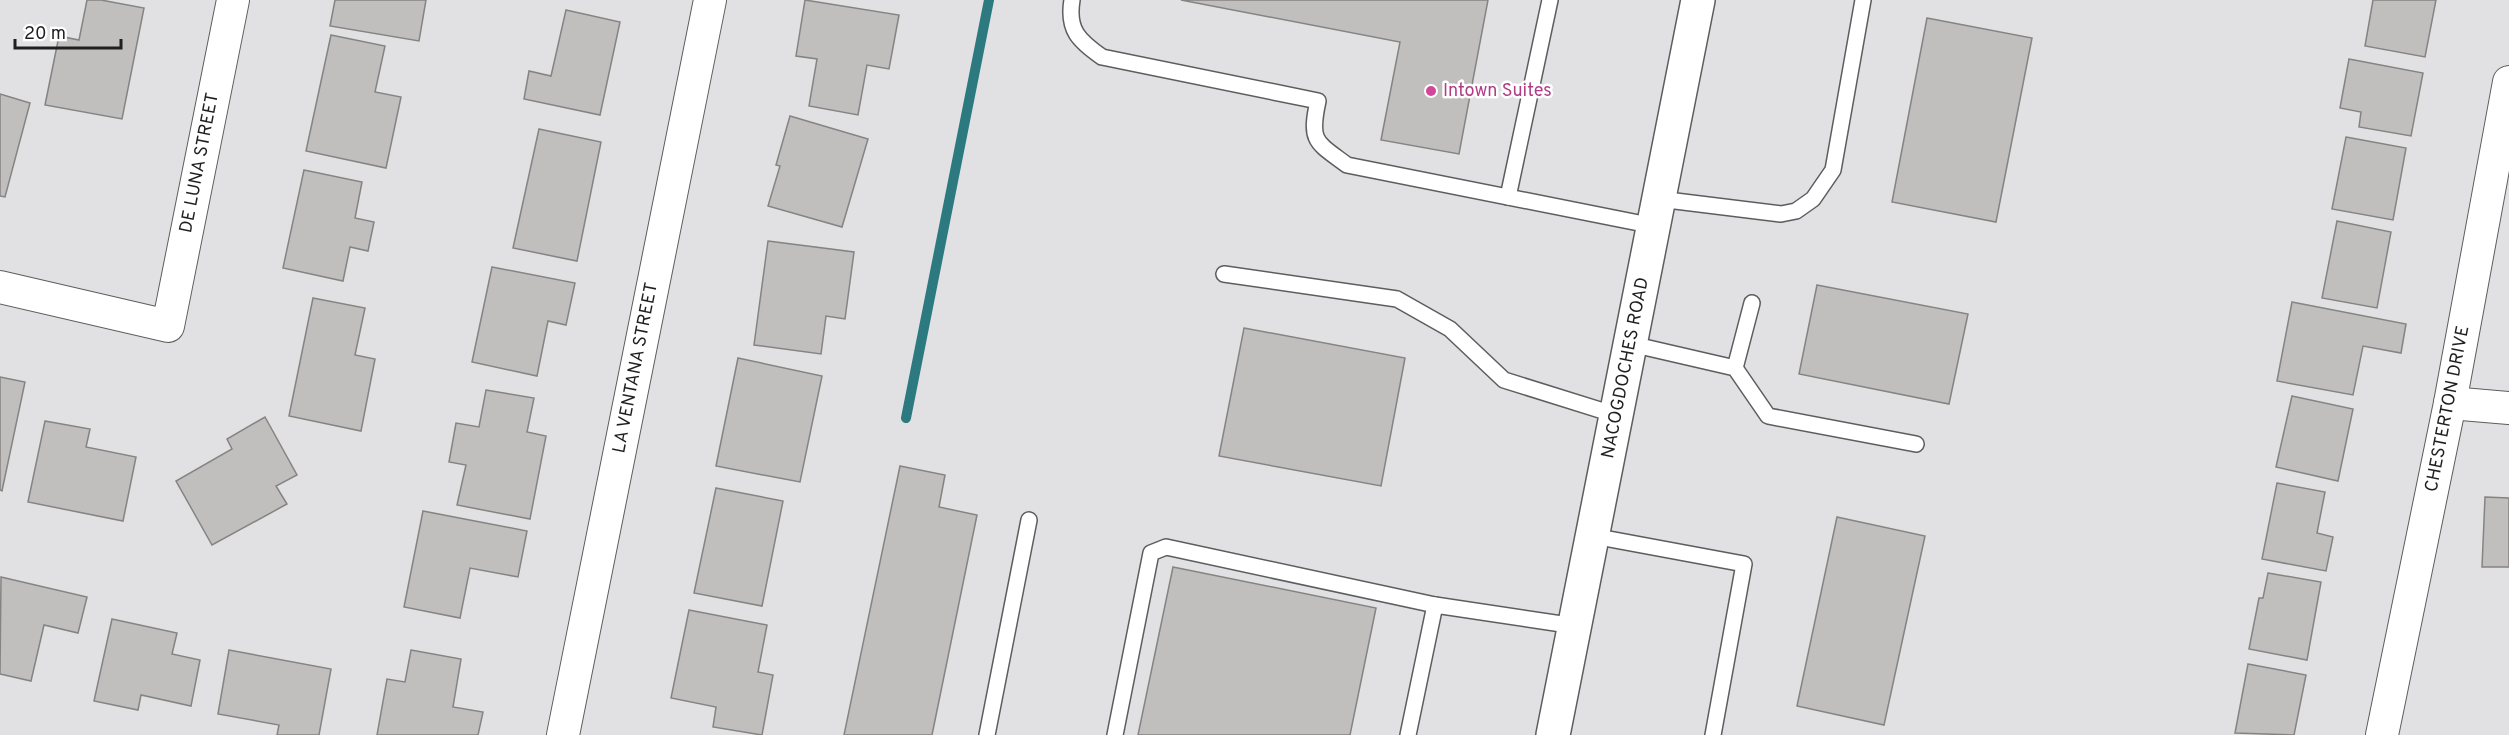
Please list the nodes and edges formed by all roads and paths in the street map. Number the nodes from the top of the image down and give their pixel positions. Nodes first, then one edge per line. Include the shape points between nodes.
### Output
1 (233, 0) edge
2 (710, 0) edge
3 (1072, 0) edge
4 (1550, 0) edge
5 (1698, 0) edge
6 (1863, 0) edge
7 (2509, 82) edge
8 (1508, 197) junction
9 (1656, 212) junction
10 (1224, 274) dead end
11 (0, 286) edge
12 (1752, 303) dead end
13 (1631, 344) junction
14 (1735, 368) junction
15 (2450, 403) junction
16 (2509, 408) edge
17 (1616, 415) junction
18 (1916, 444) dead end
19 (1029, 520) dead end
20 (1593, 536) junction
21 (1435, 605) junction
22 (1575, 626) junction
23 (562, 735) edge
24 (987, 735) edge
25 (1115, 735) edge
26 (1408, 735) edge
27 (1553, 735) edge
28 (1713, 735) edge
29 (2382, 735) edge

1 - 11 street, DE LUNA STREET via 168,326
2 - 23 street, LA VENTANA STREET
3 - 8 lane via 1069,17 1080,42 1102,57 1318,101 1313,126 1320,146 1347,165
4 - 8 lane
5 - 9 main road, NACOGDOCHES ROAD
6 - 9 lane via 1833,170 1813,199 1796,211 1781,214
7 - 15 street, CHESTERTON DRIVE
8 - 9 lane
9 - 13 main road, NACOGDOCHES ROAD
10 - 17 lane via 1397,298 1450,329 1504,380
12 - 14 lane
13 - 14 lane
13 - 17 main road, NACOGDOCHES ROAD
14 - 18 lane via 1768,416
15 - 16 street
15 - 29 street, CHESTERTON DRIVE
17 - 20 main road, NACOGDOCHES ROAD
19 - 24 lane
20 - 22 main road, NACOGDOCHES ROAD
20 - 28 lane via 1744,564
21 - 22 lane
21 - 25 lane via 1166,547 1151,553
21 - 26 lane
22 - 27 main road, NACOGDOCHES ROAD

